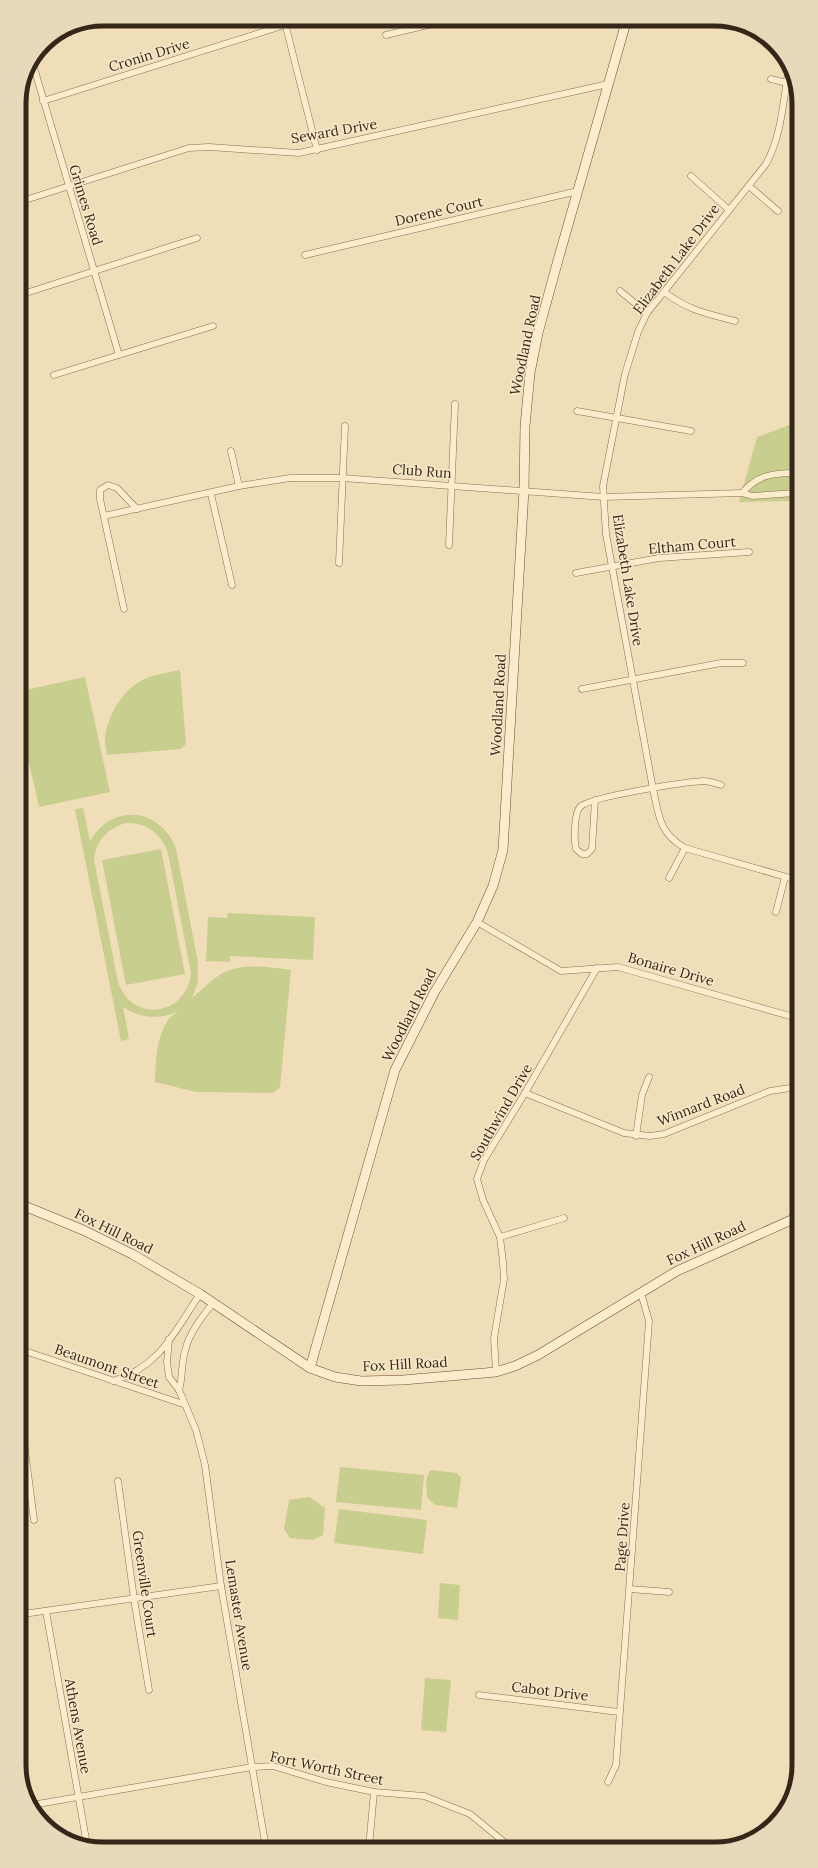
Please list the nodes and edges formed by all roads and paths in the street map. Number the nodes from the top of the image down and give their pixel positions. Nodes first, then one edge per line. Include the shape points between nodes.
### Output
1 (273, 26) edge
2 (286, 26) edge
3 (422, 26) edge
4 (625, 26) edge
5 (386, 34) dead end
6 (34, 69) edge
7 (788, 77) edge
8 (771, 80) dead end
9 (787, 83) junction
10 (608, 84) junction
11 (43, 101) junction
12 (317, 150) junction
13 (691, 176) dead end
14 (68, 186) junction
15 (749, 186) junction
16 (578, 191) junction
17 (26, 200) edge
18 (729, 210) junction
19 (778, 211) dead end
20 (197, 238) dead end
21 (305, 255) dead end
22 (94, 271) junction
23 (620, 291) dead end
24 (664, 292) junction
25 (26, 293) edge
26 (648, 313) junction
27 (735, 321) dead end
28 (213, 326) dead end
29 (119, 355) junction
30 (54, 376) dead end
31 (455, 404) dead end
32 (577, 411) dead end
33 (616, 418) junction
34 (345, 426) dead end
35 (691, 431) dead end
36 (231, 451) dead end
37 (792, 474) edge
38 (342, 478) junction
39 (452, 485) junction
40 (239, 486) junction
41 (524, 490) junction
42 (792, 492) edge
43 (742, 493) junction
44 (211, 494) junction
45 (604, 497) junction
46 (136, 509) junction
47 (104, 516) junction
48 (449, 545) dead end
49 (750, 552) dead end
50 (339, 563) dead end
51 (612, 566) junction
52 (576, 573) dead end
53 (232, 585) dead end
54 (124, 609) dead end
55 (743, 663) dead end
56 (633, 681) junction
57 (582, 689) dead end
58 (721, 785) dead end
59 (653, 789) junction
60 (595, 800) junction
61 (685, 848) junction
62 (785, 877) junction
63 (669, 878) dead end
64 (792, 879) edge
65 (776, 912) dead end
66 (477, 922) junction
67 (597, 968) junction
68 (792, 1017) edge
69 (649, 1077) dead end
70 (792, 1087) edge
71 (525, 1093) junction
72 (636, 1136) junction
73 (26, 1207) edge
74 (564, 1218) dead end
75 (792, 1220) edge
76 (500, 1237) junction
77 (641, 1293) junction
78 (200, 1294) junction
79 (213, 1303) junction
80 (170, 1339) junction
81 (26, 1351) edge
82 (310, 1368) junction
83 (496, 1372) junction
84 (113, 1381) junction
85 (179, 1390) junction
86 (183, 1404) junction
87 (26, 1458) edge
88 (118, 1481) dead end
89 (34, 1520) dead end
90 (222, 1586) junction
91 (630, 1590) junction
92 (669, 1592) dead end
93 (134, 1599) junction
94 (46, 1611) junction
95 (26, 1614) edge
96 (149, 1690) dead end
97 (479, 1695) dead end
98 (619, 1712) junction
99 (252, 1767) junction
100 (608, 1782) dead end
101 (374, 1792) junction
102 (78, 1797) junction
103 (36, 1804) edge
104 (86, 1840) edge
105 (265, 1842) edge
106 (369, 1842) edge
107 (504, 1842) edge

1 - 11 street, Cronin Drive
2 - 12 street
3 - 5 street
4 - 10 main road, Woodland Road
6 - 11 street, Grimes Road
7 - 9 street, Elizabeth Lake Drive
8 - 9 street
9 - 15 street, Elizabeth Lake Drive via 773,152
10 - 12 street, Seward Drive
10 - 16 main road, Woodland Road
11 - 14 street, Grimes Road
12 - 14 street, Seward Drive via 299,153 200,146
13 - 18 street
14 - 17 street, Seward Drive
14 - 22 street, Grimes Road
15 - 18 street, Elizabeth Lake Drive
15 - 19 street
16 - 21 street, Dorene Court
16 - 41 main road, Woodland Road via 538,333 530,373 525,426
18 - 24 street, Elizabeth Lake Drive
20 - 22 street
22 - 25 street
22 - 29 street, Grimes Road
23 - 26 street
24 - 26 street, Elizabeth Lake Drive
24 - 27 street via 694,310
26 - 33 street, Elizabeth Lake Drive via 638,332 625,374
28 - 29 street
29 - 30 street
31 - 39 street
32 - 33 street
33 - 35 street
33 - 45 street, Elizabeth Lake Drive via 603,486
34 - 38 street
36 - 40 street
37 - 43 street via 760,477
38 - 39 street, Club Run
38 - 40 street, Club Run via 290,478
38 - 50 street
39 - 41 street, Club Run
39 - 48 street
40 - 44 street, Club Run
41 - 45 street, Club Run
41 - 66 main road, Woodland Road via 503,850 494,886
42 - 43 street, Club Run via 752,496
43 - 45 street, Club Run
44 - 46 street, Club Run
44 - 53 street
45 - 51 street, Elizabeth Lake Drive via 606,534
46 - 47 street, Club Run
46 - 47 street via 117,488 108,485 100,490
47 - 54 street
49 - 51 street, Eltham Court via 659,558
51 - 52 street, Eltham Court
51 - 56 street, Elizabeth Lake Drive
55 - 56 street via 721,663
56 - 57 street
56 - 59 street, Elizabeth Lake Drive
58 - 59 street via 704,781
59 - 60 street
59 - 61 street, Elizabeth Lake Drive via 663,828 670,838
60 - 60 street via 580,806 576,815 575,844 582,854 587,854 592,848
61 - 62 street, Elizabeth Lake Drive
61 - 63 street
62 - 64 street, Elizabeth Lake Drive
62 - 65 street
66 - 67 street, Bonaire Drive via 561,971
66 - 82 main road, Woodland Road via 434,993 395,1070
67 - 68 street, Bonaire Drive via 618,966
67 - 71 street, Southwind Drive
69 - 72 street via 642,1095
70 - 72 street, Winnard Road via 770,1091 664,1134
71 - 72 street, Winnard Road via 613,1130
71 - 76 street, Southwind Drive via 484,1160 477,1179 483,1200
73 - 78 main road, Fox Hill Road via 116,1246
74 - 76 street
75 - 77 main road, Fox Hill Road via 677,1271
76 - 83 street, Southwind Drive via 504,1279 494,1338
77 - 83 main road, Fox Hill Road via 538,1355
77 - 91 street, Page Drive via 649,1320
78 - 79 main road, Fox Hill Road
78 - 80 street, Lemaster Avenue
79 - 82 main road, Fox Hill Road
79 - 85 street, Lemaster Avenue via 188,1342
80 - 84 street, Lemaster Avenue via 147,1366
80 - 85 street, Lemaster Avenue via 167,1370
81 - 84 street, Beaumont Street
82 - 83 main road, Fox Hill Road via 335,1377 361,1381
84 - 86 street, Beaumont Street
85 - 86 street, Lemaster Avenue
86 - 90 street, Lemaster Avenue via 203,1453
87 - 89 street
88 - 93 street, Greenville Court
90 - 93 street
90 - 99 street, Lemaster Avenue
91 - 92 street
91 - 98 street, Page Drive
93 - 94 street
93 - 96 street, Greenville Court
94 - 95 street
94 - 102 street, Athens Avenue
97 - 98 street, Cabot Drive
98 - 100 street, Page Drive via 616,1765
99 - 101 street, Fort Worth Street via 273,1766 326,1782
99 - 102 street, Fort Worth Street
99 - 105 street, Lemaster Avenue
101 - 106 street
101 - 107 street, Fort Worth Street via 424,1796 470,1814
102 - 103 street, Fort Worth Street
102 - 104 street, Athens Avenue

